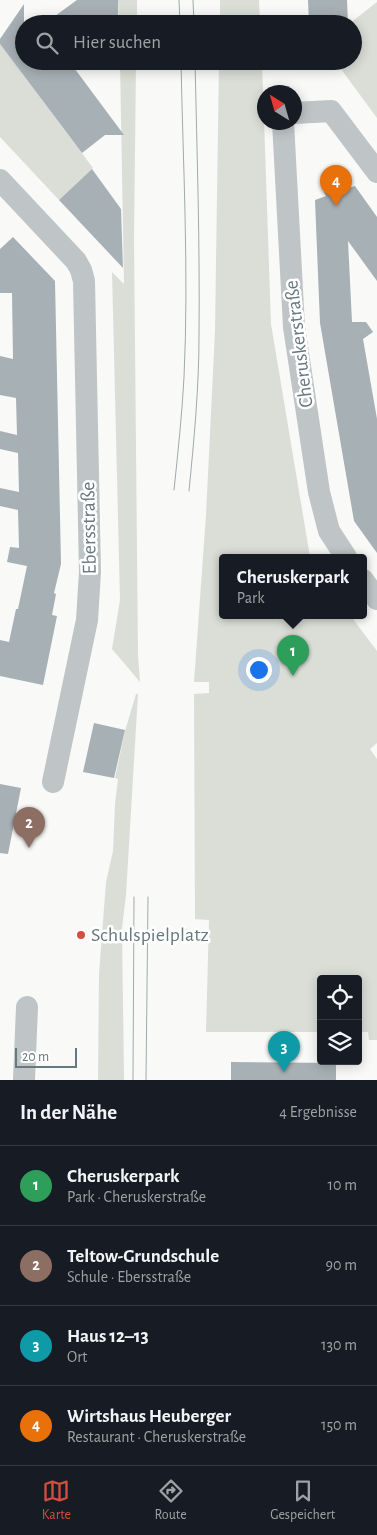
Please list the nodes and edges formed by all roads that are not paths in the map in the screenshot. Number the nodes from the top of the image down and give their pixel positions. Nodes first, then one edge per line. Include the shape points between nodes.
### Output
1 (302, 113) edge
2 (283, 130) edge
3 (377, 172) edge
4 (0, 180) edge
5 (344, 554) edge
6 (367, 585) edge
7 (377, 599) edge
8 (53, 782) dead end
9 (27, 1007) dead end
10 (24, 1080) edge

1 - 3 street via 331,112
2 - 5 street, Cheruskerstraße via 294,327 319,492 329,531
4 - 8 street, Ebersstraße via 76,261 84,281 90,572 87,620
6 - 7 street
9 - 10 street

